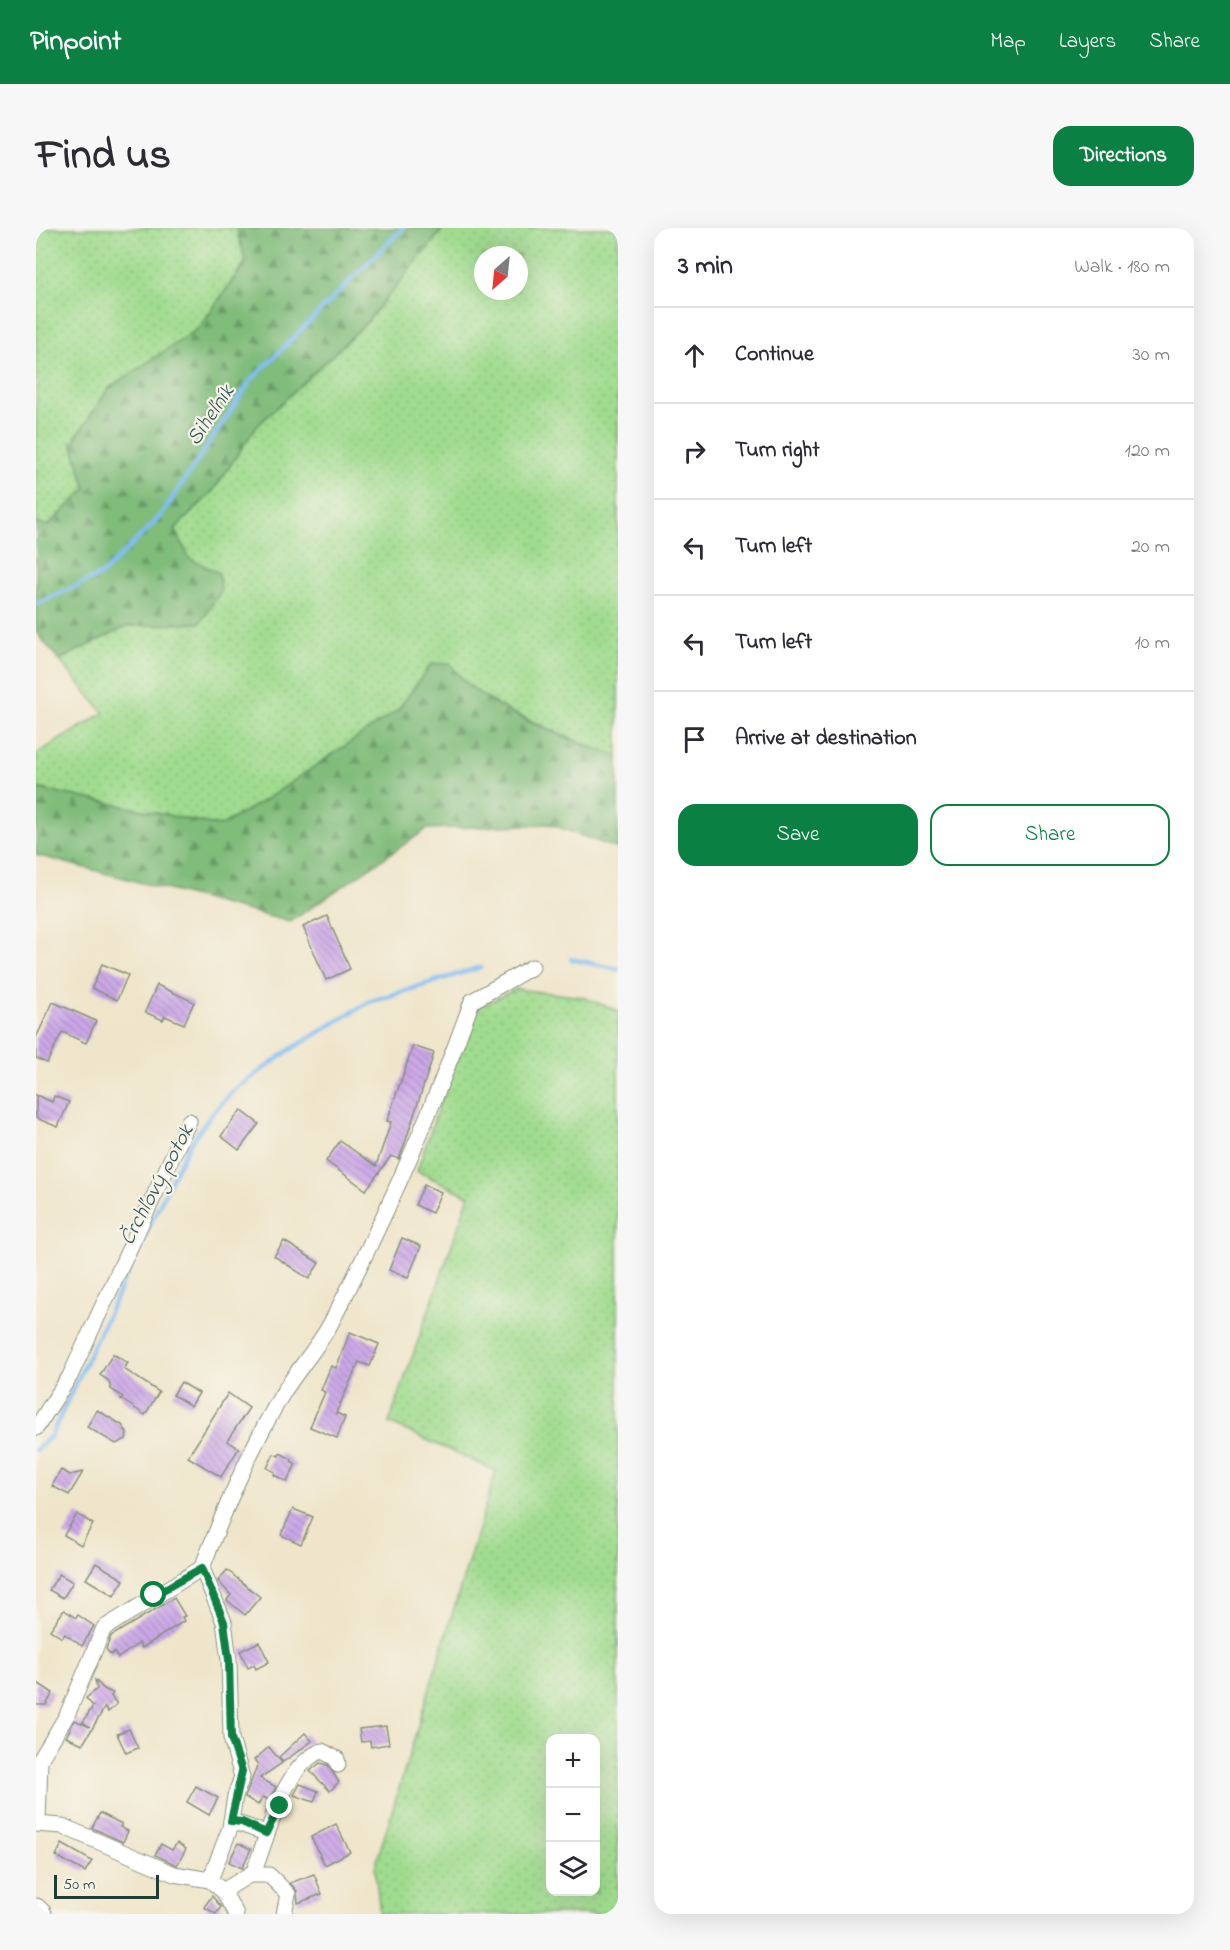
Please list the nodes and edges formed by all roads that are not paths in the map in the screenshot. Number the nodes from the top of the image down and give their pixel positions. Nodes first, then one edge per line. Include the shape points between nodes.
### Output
1 (532, 966) dead end
2 (189, 1121) dead end
3 (36, 1428) edge
4 (202, 1568) junction
5 (338, 1765) dead end
6 (231, 1821) junction
7 (37, 1824) edge
8 (266, 1833) junction
9 (249, 1875) junction
10 (210, 1880) junction
11 (224, 1891) junction
12 (36, 1909) edge
13 (40, 1914) edge
14 (236, 1914) edge
15 (284, 1914) edge

1 - 4 street via 472,1001 443,1082 382,1221 329,1326 280,1397 239,1473
2 - 3 street via 70,1376
4 - 6 street via 224,1622 231,1738 242,1771
4 - 7 street via 104,1629 67,1715 40,1760
5 - 8 street via 332,1754 322,1751 311,1755 292,1778
6 - 8 street
6 - 10 street
7 - 10 street via 68,1828 180,1876
8 - 9 street
9 - 11 street
9 - 15 street via 269,1875 284,1887 288,1900
10 - 11 street
11 - 14 street
12 - 13 main road

